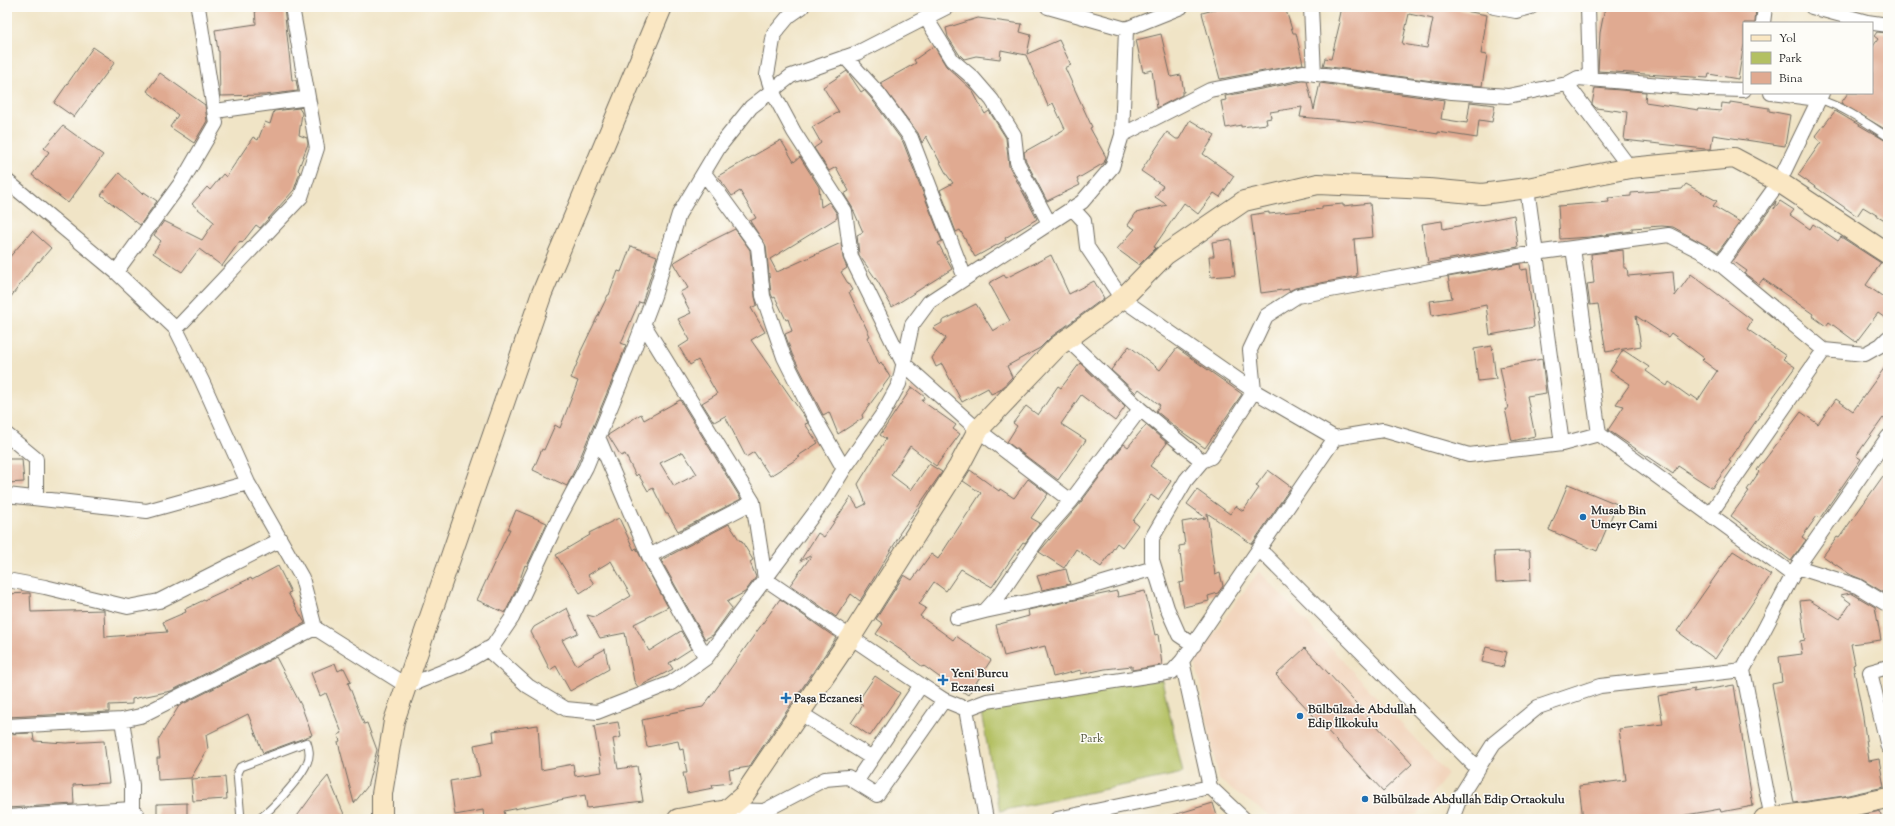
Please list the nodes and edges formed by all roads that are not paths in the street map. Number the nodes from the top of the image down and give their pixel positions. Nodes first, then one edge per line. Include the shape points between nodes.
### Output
1 (198, 7) edge
2 (292, 7) edge
3 (662, 7) edge
4 (802, 7) edge
5 (947, 7) edge
6 (1048, 7) edge
7 (1181, 7) edge
8 (1311, 7) edge
9 (1494, 7) edge
10 (1531, 7) edge
11 (1588, 7) edge
12 (1765, 7) edge
13 (1812, 7) edge
14 (926, 18) junction
15 (1763, 22) edge
16 (1867, 22) edge
17 (1873, 23) edge
18 (1888, 25) edge
19 (1126, 29) junction
20 (845, 57) junction
21 (1314, 74) junction
22 (1590, 78) junction
23 (1567, 84) junction
24 (1743, 90) edge
25 (772, 91) junction
26 (1787, 94) edge
27 (1820, 96) edge
28 (308, 98) junction
29 (215, 111) junction
30 (1122, 135) junction
31 (1888, 137) edge
32 (1630, 168) junction
33 (704, 173) junction
34 (7, 181) edge
35 (1779, 182) junction
36 (1526, 188) junction
37 (1072, 208) junction
38 (1049, 223) junction
39 (1573, 248) junction
40 (1535, 253) junction
41 (1888, 254) edge
42 (1720, 264) junction
43 (116, 272) junction
44 (965, 278) junction
45 (1122, 299) junction
46 (644, 324) junction
47 (176, 329) junction
48 (1888, 338) edge
49 (1067, 339) junction
50 (1824, 350) junction
51 (903, 363) junction
52 (1254, 391) junction
53 (1140, 409) junction
54 (978, 430) junction
55 (1599, 434) junction
56 (7, 435) edge
57 (598, 437) junction
58 (1888, 437) edge
59 (1335, 438) junction
60 (1562, 444) junction
61 (1202, 461) junction
62 (844, 469) junction
63 (248, 483) junction
64 (7, 495) edge
65 (36, 498) junction
66 (1071, 501) junction
67 (753, 502) junction
68 (1710, 514) junction
69 (280, 540) junction
70 (1259, 549) junction
71 (649, 556) junction
72 (1154, 568) junction
73 (1795, 571) junction
74 (765, 579) junction
75 (7, 580) edge
76 (1888, 605) edge
77 (985, 611) junction
78 (957, 618) dead end
79 (315, 628) junction
80 (850, 637) junction
81 (1194, 645) junction
82 (488, 649) junction
83 (706, 658) junction
84 (1182, 662) junction
85 (1888, 667) edge
86 (1743, 670) junction
87 (921, 685) junction
88 (407, 686) junction
89 (944, 700) junction
90 (966, 709) junction
91 (800, 712) junction
92 (122, 720) junction
93 (7, 726) edge
94 (1888, 747) edge
95 (872, 758) junction
96 (1478, 769) junction
97 (856, 782) junction
98 (1210, 787) junction
99 (1888, 798) edge
100 (134, 814) edge
101 (732, 816) edge
102 (7, 817) edge
103 (241, 819) edge
104 (259, 819) edge
105 (382, 819) edge
106 (678, 819) edge
107 (986, 819) edge
108 (1057, 819) edge
109 (1244, 819) edge
110 (1452, 819) edge
111 (1769, 819) edge

1 - 29 street via 206,69
2 - 28 street
3 - 88 street via 542,293
4 - 25 street via 789,16 774,34 767,75
5 - 14 street
6 - 19 street
7 - 19 street
8 - 21 street
9 - 10 street via 1516,11
11 - 22 street
12 - 15 street
13 - 16 street
14 - 20 street
14 - 38 street via 952,60 973,78 992,100 1014,135 1017,162
17 - 18 street
19 - 30 street
20 - 25 street via 791,76
20 - 44 street via 878,93 911,138
21 - 23 street via 1452,92 1508,96
21 - 30 street via 1303,72 1210,90
22 - 23 street via 1578,78
22 - 24 street
23 - 32 street
25 - 33 street via 751,107 719,146
25 - 51 street via 794,132 845,210 851,257
26 - 27 street
27 - 31 lane via 1858,116
27 - 35 street
28 - 29 street
28 - 47 street via 317,148 301,197
29 - 43 street via 216,123 183,180
30 - 37 street via 1112,167 1082,202
32 - 35 street via 1734,158
32 - 36 street
33 - 46 street via 679,214
33 - 62 street via 758,247 764,296 784,357
34 - 43 street
35 - 41 street
35 - 42 street
36 - 40 street
36 - 45 street via 1482,194 1318,184 1244,201 1165,255
37 - 38 street
37 - 45 street via 1084,221 1087,246
38 - 44 street
39 - 40 street
39 - 42 street via 1669,235
39 - 55 street
40 - 52 street via 1297,296 1266,316 1250,350
40 - 60 street
42 - 50 street
43 - 47 street
44 - 51 street via 929,302 912,325
45 - 49 street
45 - 52 street
46 - 57 street
46 - 67 street
47 - 63 street
48 - 50 street via 1882,345 1865,354
49 - 53 street
49 - 54 street
50 - 68 street
51 - 54 street
51 - 62 street via 899,384 882,415
52 - 59 street
52 - 61 street via 1212,457
53 - 61 street
53 - 66 street
54 - 66 street
54 - 80 street via 959,466
55 - 60 street
55 - 68 street
56 - 65 street via 36,459
57 - 71 street
57 - 82 street via 586,467 558,518 512,618 493,646
58 - 73 street
59 - 60 street via 1383,430 1468,455
59 - 70 street
61 - 72 street via 1186,480 1152,538
62 - 74 street via 828,495
63 - 65 street via 147,511
63 - 69 street
64 - 65 street
66 - 77 street via 1040,536 1001,593
67 - 71 street
67 - 74 street
68 - 73 street
69 - 75 street via 159,601 128,606
69 - 79 street via 302,578
70 - 81 street
70 - 96 street
71 - 83 street
72 - 77 street via 1072,592
72 - 81 street via 1167,608 1180,634
73 - 76 street via 1857,586
73 - 86 street
74 - 80 street
74 - 83 street
77 - 78 street
79 - 88 street
79 - 92 street via 140,716
80 - 87 street
80 - 91 street
81 - 84 street
82 - 83 street via 528,686 566,709 597,712 671,683
82 - 88 street via 462,664
84 - 90 street via 1172,672 987,701
84 - 98 street
85 - 94 street via 1870,672
86 - 96 street via 1600,686 1538,707 1494,743
86 - 111 street
87 - 89 street
87 - 95 street
88 - 105 street via 394,721 382,794
89 - 90 street
89 - 97 street via 876,794
90 - 107 street
91 - 95 street
91 - 101 street
92 - 93 street
92 - 100 street
95 - 97 street
96 - 110 street via 1461,795
97 - 101 street via 848,777 825,779 764,811
98 - 108 street
98 - 109 street
99 - 111 street
100 - 102 street
101 - 106 street
103 - 104 lane via 237,773 240,767 307,742 310,752 307,763 284,794

